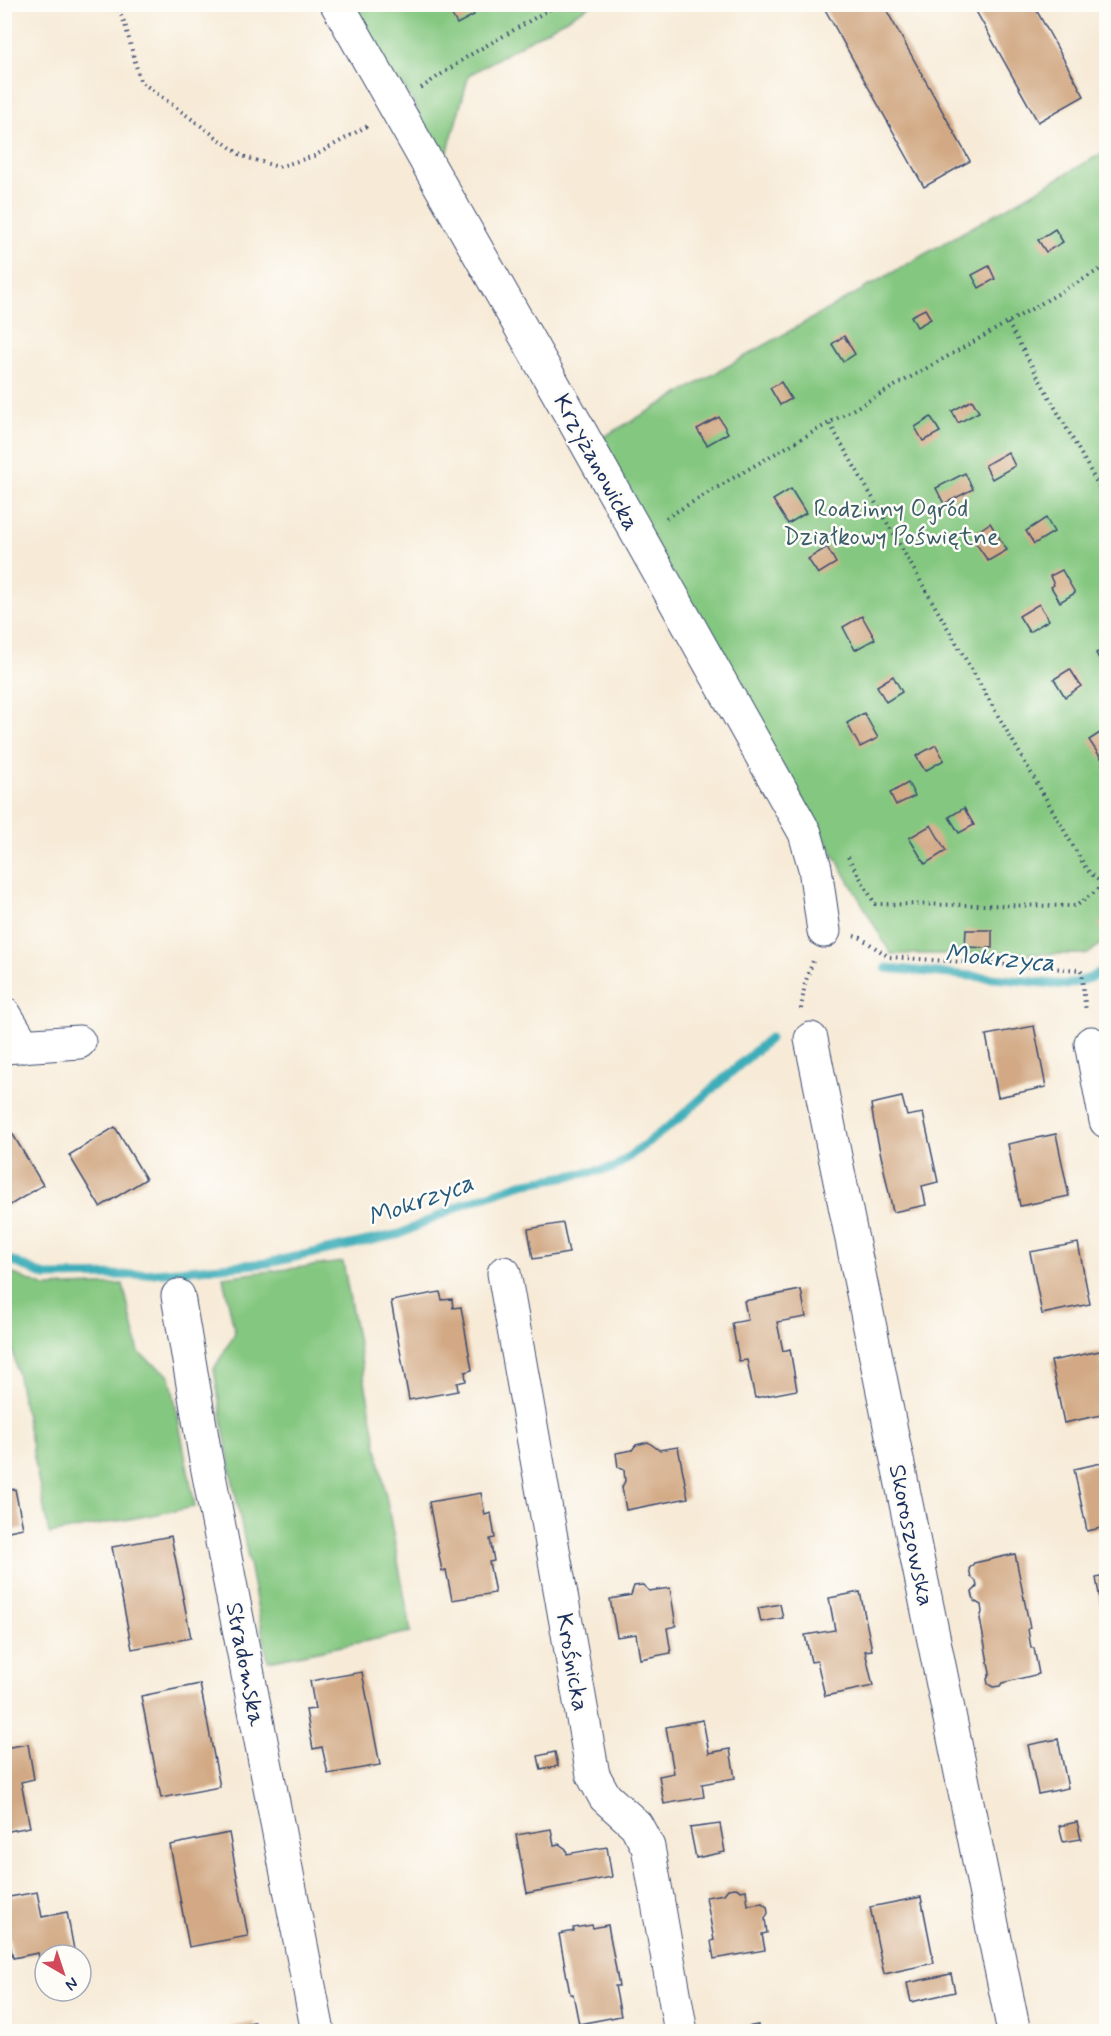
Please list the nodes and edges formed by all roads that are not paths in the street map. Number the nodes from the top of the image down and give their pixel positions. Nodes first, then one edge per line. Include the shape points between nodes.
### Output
1 (337, 4) edge
2 (824, 931) road end
3 (4, 1013) edge
4 (811, 1039) road end
5 (79, 1042) dead end
6 (1091, 1043) dead end
7 (14, 1046) edge
8 (1107, 1121) edge
9 (504, 1273) dead end
10 (178, 1296) dead end
11 (318, 2031) edge
12 (681, 2031) edge
13 (1014, 2031) edge

1 - 2 street, Krzyżanowicka via 805,834 815,868
3 - 7 street
4 - 13 street, Skoroszowska
5 - 7 street
6 - 8 street
9 - 12 street, Krośnicka via 593,1775 605,1797 636,1825 648,1847
10 - 11 street, Stradomska via 205,1455

